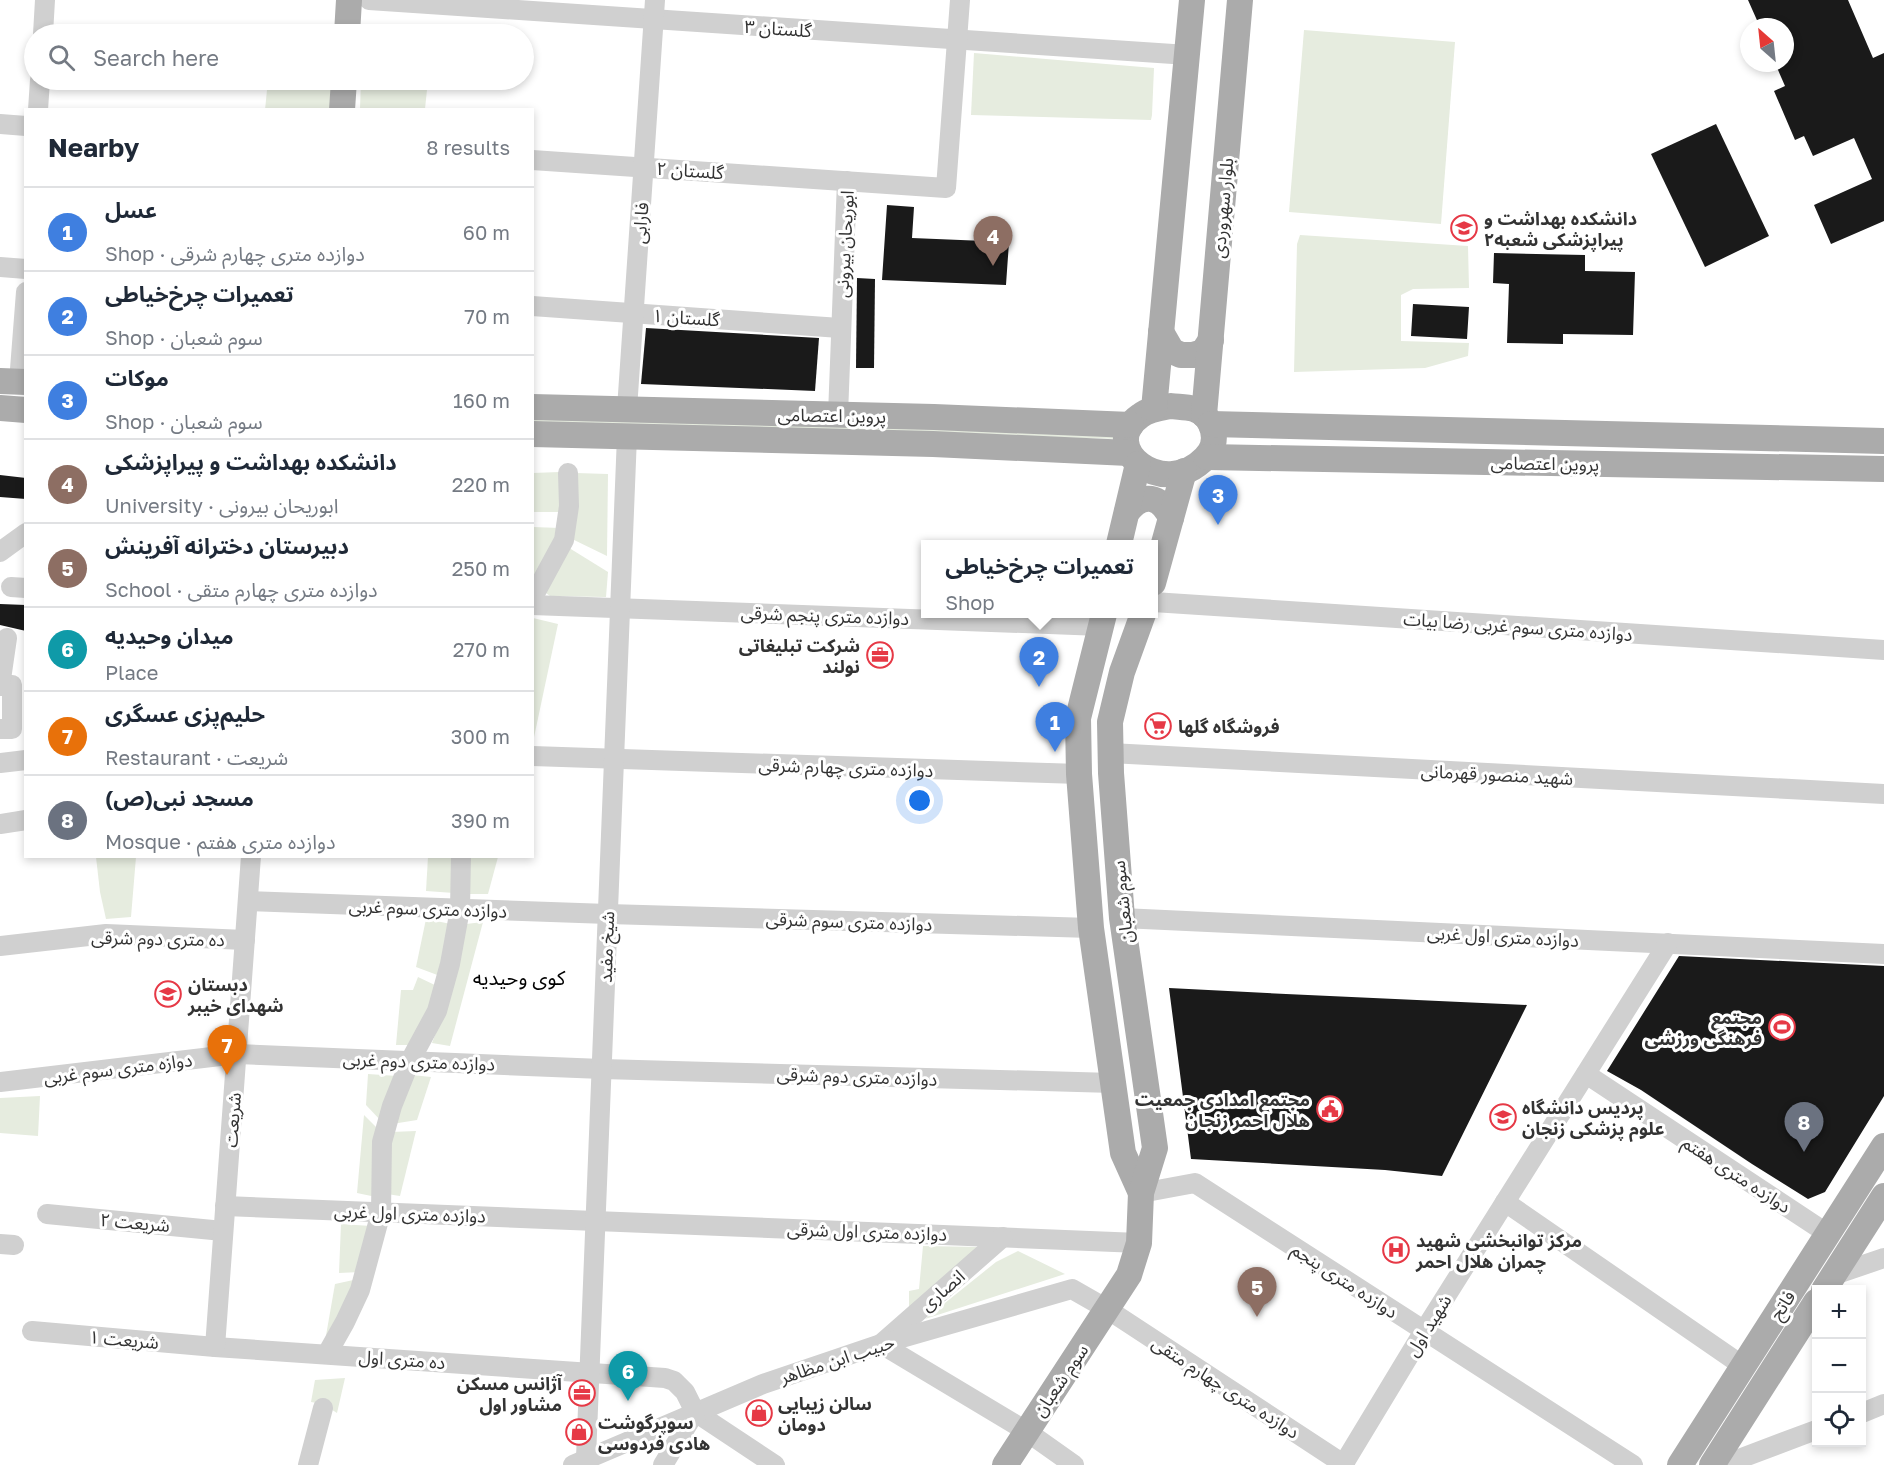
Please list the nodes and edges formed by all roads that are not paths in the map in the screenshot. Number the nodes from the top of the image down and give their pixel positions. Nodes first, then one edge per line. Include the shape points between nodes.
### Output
1 (45, 0) edge
2 (349, 0) edge
3 (369, 0) edge
4 (960, 0) edge
5 (1192, 0) edge
6 (1240, 0) edge
7 (654, 10) edge
8 (44, 24) edge
9 (348, 24) edge
10 (957, 40) junction
11 (1188, 55) junction
12 (39, 90) edge
13 (343, 90) edge
14 (38, 108) edge
15 (342, 108) edge
16 (0, 124) edge
17 (24, 126) edge
18 (534, 160) edge
19 (644, 167) junction
20 (847, 181) junction
21 (0, 267) edge
22 (24, 269) edge
23 (534, 306) edge
24 (24, 308) edge
25 (634, 314) junction
26 (840, 328) junction
27 (1161, 332) junction
28 (1211, 340) junction
29 (15, 382) edge
30 (534, 407) edge
31 (0, 408) edge
32 (627, 409) junction
33 (1154, 409) junction
34 (24, 410) edge
35 (838, 415) junction
36 (1208, 420) junction
37 (1131, 425) junction
38 (534, 434) edge
39 (627, 436) junction
40 (1884, 441) edge
41 (1207, 457) junction
42 (1133, 458) junction
43 (1884, 469) edge
44 (1184, 471) junction
45 (568, 473) dead end
46 (1127, 512) junction
47 (1171, 518) junction
48 (24, 534) edge
49 (1120, 540) edge
50 (0, 552) edge
51 (1158, 565) edge
52 (534, 595) edge
53 (1158, 602) edge
54 (534, 605) edge
55 (620, 608) junction
56 (921, 615) edge
57 (1022, 618) edge
58 (1142, 618) edge
59 (1103, 620) edge
60 (11, 639) edge
61 (1884, 650) edge
62 (0, 686) edge
63 (0, 729) edge
64 (1110, 753) junction
65 (534, 756) edge
66 (24, 760) edge
67 (614, 760) junction
68 (0, 763) edge
69 (1079, 774) junction
70 (1884, 794) edge
71 (24, 820) edge
72 (0, 824) edge
73 (251, 858) edge
74 (461, 858) edge
75 (248, 902) junction
76 (460, 909) junction
77 (608, 914) junction
78 (1122, 918) junction
79 (1091, 928) junction
80 (245, 940) junction
81 (1668, 943) junction
82 (0, 946) edge
83 (1884, 954) edge
84 (237, 1054) junction
85 (410, 1061) junction
86 (602, 1069) junction
87 (1586, 1074) junction
88 (0, 1082) edge
89 (1113, 1083) junction
90 (1884, 1146) edge
91 (1140, 1192) junction
92 (1505, 1202) junction
93 (225, 1206) junction
94 (1881, 1211) edge
95 (381, 1212) junction
96 (47, 1214) dead end
97 (595, 1221) junction
98 (223, 1231) junction
99 (1828, 1234) junction
100 (1003, 1237) junction
101 (1139, 1243) junction
102 (1884, 1258) edge
103 (1829, 1282) edge
104 (1107, 1308) junction
105 (1812, 1308) edge
106 (32, 1331) dead end
107 (1424, 1331) junction
108 (882, 1344) junction
109 (215, 1347) junction
110 (327, 1354) junction
111 (1743, 1366) junction
112 (589, 1372) junction
113 (1884, 1404) edge
114 (323, 1408) dead end
115 (1866, 1411) edge
116 (695, 1412) junction
117 (1026, 1431) junction
118 (1812, 1432) edge
119 (579, 1462) edge
120 (309, 1465) edge
121 (663, 1465) edge
122 (775, 1465) edge
123 (1005, 1465) edge
124 (1074, 1465) edge
125 (1344, 1465) edge
126 (1633, 1465) edge
127 (1680, 1465) edge
128 (1712, 1465) edge
129 (1723, 1465) edge

1 - 8 street
2 - 9 main road
3 - 7 street, گلستان ۳
4 - 10 street, ابوریحان بیرونی
5 - 11 main road
6 - 28 main road, بلوار سهروردی
7 - 10 street, گلستان ۳
7 - 19 street, فارابی
10 - 11 street, گلستان ۳
10 - 20 street, ابوریحان بیرونی via 946,188
11 - 27 main road
12 - 14 street
13 - 15 main road
16 - 17 street
18 - 19 street, گلستان ۲
19 - 20 street, گلستان ۲
19 - 25 street, فارابی
20 - 26 street, ابوریحان بیرونی
21 - 22 street
23 - 25 street, گلستان ۱
24 - 29 street
25 - 26 street, گلستان ۱
25 - 32 street, فارابی
26 - 35 street, ابوریحان بیرونی
27 - 28 main road via 1172,351 1181,355 1203,352
27 - 33 main road
28 - 36 main road, بلوار سهروردی
30 - 32 main road, پروین اعتصامی
31 - 34 main road
32 - 35 main road, پروین اعتصامی
33 - 36 main road via 1195,409
33 - 37 main road
35 - 37 main road, پروین اعتصامی
36 - 40 main road, پروین اعتصامی
36 - 41 main road via 1215,436
37 - 42 main road via 1127,437
38 - 39 main road, پروین اعتصامی
39 - 42 main road, پروین اعتصامی via 933,444
39 - 55 street, شیخ مفید
41 - 43 main road, پروین اعتصامی
41 - 44 main road
42 - 44 main road via 1150,472
42 - 46 main road
44 - 47 main road
45 - 52 street via 564,540
46 - 47 main road via 1139,500 1149,498 1167,509
46 - 49 main road
47 - 51 main road
48 - 50 street
53 - 61 street, دوازده متری سوم غربی رضا بیات
54 - 55 street, دوازده متری پنجم شرقی
55 - 56 street, دوازده متری پنجم شرقی
55 - 67 street, شیخ مفید
57 - 59 street, دوازده متری پنجم شرقی
58 - 64 main road, سوم شعبان via 1117,692 1110,722
59 - 69 main road, سوم شعبان via 1078,718
60 - 62 street
62 - 63 street via 12,685 12,729
64 - 70 street, شهید منصور قهرمانی
64 - 78 main road, سوم شعبان
65 - 67 street, دوازده متری چهارم شرقی
66 - 68 street
67 - 69 street, دوازده متری چهارم شرقی
67 - 77 street, شیخ مفید
69 - 79 main road, سوم شعبان
71 - 72 street
73 - 75 street, شریعت
74 - 76 street
75 - 76 street, دوازده متری سوم غربی
75 - 80 street, شریعت
76 - 77 street, دوازده متری سوم غربی
76 - 85 street via 437,1011
77 - 79 street, دوازده متری سوم شرقی
77 - 86 street, شیخ مفید
78 - 81 street, دوازده متری اول غربی
78 - 91 main road, سوم شعبان via 1155,1148
79 - 89 main road, سوم شعبان
80 - 82 street, ده متری دوم شرقی via 106,934
80 - 84 street, شریعت
81 - 83 street, دوازده متری اول غربی
81 - 87 street, شهید اول
84 - 85 street, دوازده متری دوم غربی
84 - 88 street, دوازه متری سوم غربی
84 - 93 street, شریعت
85 - 86 street, دوازده متری دوم غربی
85 - 95 street via 382,1142
86 - 89 street, دوازده متری دوم شرقی
86 - 97 street, شیخ مفید
87 - 92 street, شهید اول
87 - 99 street, دوازده متری هفتم
89 - 91 main road, سوم شعبان via 1123,1153
90 - 99 main road, فاتح
91 - 101 main road, سوم شعبان
91 - 107 street, دوازده متری پنجم via 1195,1183
92 - 107 street, شهید اول
92 - 111 street
93 - 95 street, دوازده متری اول غربی
93 - 98 street, شریعت
94 - 103 main road
95 - 97 street, دوازده متری اول غربی
95 - 110 street via 360,1290
96 - 98 street, شریعت ۲
97 - 100 street, دوازده متری اول شرقی
97 - 112 street, شیخ مفید
98 - 109 street, شریعت
99 - 111 main road, فاتح
100 - 101 street, دوازده متری اول شرقی
100 - 108 street, انصاری
101 - 104 main road, سوم شعبان via 1129,1275
102 - 103 street
104 - 108 street, حبیب ابن مظاهر via 1072,1289
104 - 117 main road, سوم شعبان
104 - 125 street, دوازده متری چهارم متقی
105 - 128 main road, فاتح
106 - 109 street, شریعت ۱
107 - 125 street, شهید اول
107 - 126 street, دوازده متری پنجم
108 - 116 street, حبیب ابن مظاهر via 762,1384
108 - 117 street
109 - 110 street, ده متری اول
110 - 112 street, ده متری اول
111 - 127 main road, فاتح
112 - 116 street, ده متری اول via 674,1381
112 - 119 street, شیخ مفید
113 - 115 street
114 - 120 street
116 - 119 street, حبیب ابن مظاهر
116 - 121 street
116 - 122 street
117 - 123 main road, سوم شعبان
117 - 124 street
118 - 129 street

